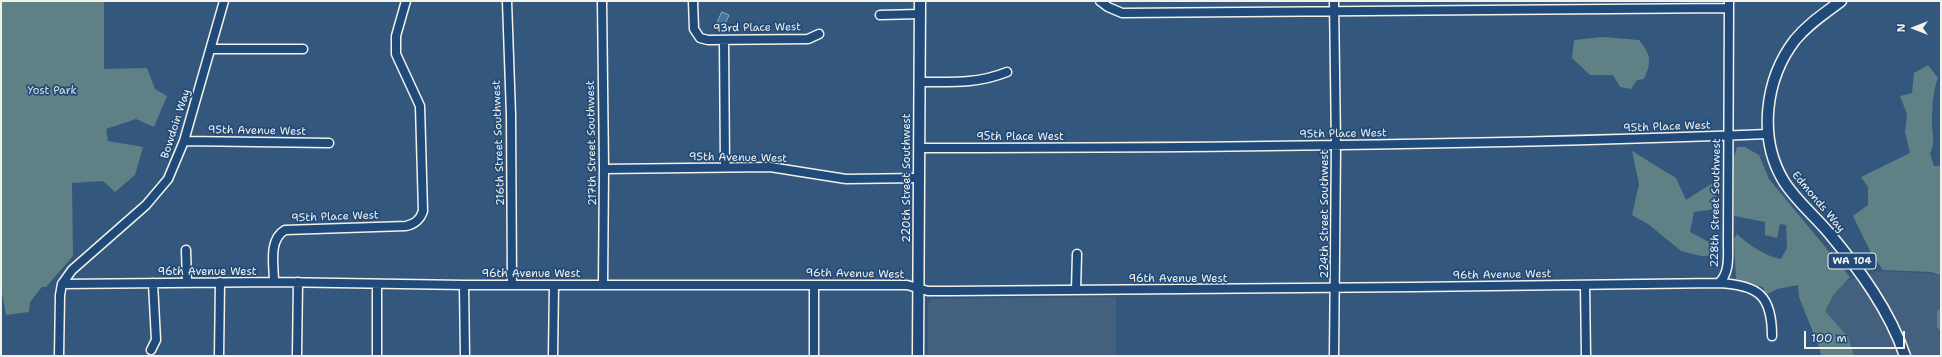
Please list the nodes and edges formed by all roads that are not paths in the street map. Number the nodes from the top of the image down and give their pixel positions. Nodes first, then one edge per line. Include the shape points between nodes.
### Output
1 (224, 1) edge
2 (406, 1) edge
3 (507, 1) edge
4 (602, 1) edge
5 (693, 1) edge
6 (920, 1) edge
7 (1100, 1) edge
8 (1334, 1) edge
9 (1841, 1) edge
10 (1729, 5) edge
11 (1334, 12) junction
12 (920, 14) junction
13 (880, 15) dead end
14 (819, 34) dead end
15 (724, 40) junction
16 (211, 49) junction
17 (302, 49) dead end
18 (1007, 72) dead end
19 (919, 82) junction
20 (1768, 134) junction
21 (1728, 136) junction
22 (184, 141) junction
23 (329, 143) dead end
24 (1336, 145) junction
25 (919, 148) junction
26 (725, 167) junction
27 (604, 169) junction
28 (919, 178) junction
29 (186, 250) dead end
30 (1077, 254) dead end
31 (220, 282) junction
32 (274, 282) junction
33 (298, 282) junction
34 (1719, 282) junction
35 (153, 283) junction
36 (187, 283) junction
37 (62, 284) junction
38 (377, 284) junction
39 (464, 285) junction
40 (512, 285) junction
41 (814, 285) junction
42 (1585, 285) junction
43 (554, 286) junction
44 (603, 286) junction
45 (918, 288) junction
46 (1336, 288) junction
47 (1076, 290) junction
48 (1772, 336) dead end
49 (151, 350) dead end
50 (297, 354) dead end
51 (60, 356) edge
52 (219, 356) edge
53 (377, 356) edge
54 (465, 356) edge
55 (553, 356) edge
56 (814, 356) edge
57 (918, 356) edge
58 (1334, 356) edge
59 (1586, 356) edge
60 (1905, 356) edge

1 - 16 street, Bowdoin Way
2 - 32 street, 95th Place West via 395,44 397,60 416,95 421,112 422,211 417,221 406,226 286,230 279,235 274,244
3 - 40 street, 216th Street Southwest
4 - 27 street, 217th Street Southwest
5 - 15 street, 93rd Place West via 696,35 708,40
6 - 12 main road, 220th Street Southwest
7 - 11 street via 1122,13
8 - 11 street, 224th Street Southwest
9 - 20 main road, Edmonds Way / WA 104 via 1801,34 1787,52 1772,89
10 - 11 street
10 - 21 street, 228th Street Southwest
11 - 24 street, 224th Street Southwest
12 - 13 street
12 - 19 main road, 220th Street Southwest
14 - 15 street, 93rd Place West via 808,39
15 - 26 street
16 - 17 street
16 - 22 street, Bowdoin Way
18 - 19 street via 971,82
19 - 25 main road, 220th Street Southwest
20 - 21 street, 95th Place West
20 - 60 main road, Edmonds Way / WA 104 via 1775,163 1783,180 1855,266 1879,303
21 - 24 street, 95th Place West
21 - 34 street, 228th Street Southwest via 1727,264 1726,274
22 - 23 street, 95th Avenue West
22 - 37 street, Bowdoin Way via 168,179 146,205 72,270
24 - 25 street, 95th Place West
24 - 46 street, 224th Street Southwest
25 - 28 main road, 220th Street Southwest
26 - 27 street, 95th Avenue West
26 - 28 street, 95th Avenue West via 780,168 846,180
27 - 44 street, 217th Street Southwest
28 - 45 main road, 220th Street Southwest
29 - 36 street
30 - 47 street
31 - 32 street, 96th Avenue West
31 - 36 street, 96th Avenue West
31 - 52 street
32 - 33 street, 96th Avenue West
33 - 38 street, 96th Avenue West
33 - 50 street
34 - 42 street, 96th Avenue West
34 - 48 street, 96th Avenue West via 1748,286 1762,295 1771,312
35 - 36 street, 96th Avenue West
35 - 37 street, 96th Avenue West
35 - 49 street via 156,340
37 - 51 street
38 - 39 street, 96th Avenue West
38 - 53 street
39 - 40 street, 96th Avenue West
39 - 54 street
40 - 43 street, 96th Avenue West
41 - 44 street, 96th Avenue West
41 - 45 street, 96th Avenue West via 907,285
41 - 56 street
42 - 46 street, 96th Avenue West
42 - 59 street
43 - 44 street, 96th Avenue West
43 - 55 street
45 - 47 street, 96th Avenue West via 930,291
45 - 57 main road, 220th Street Southwest
46 - 47 street, 96th Avenue West
46 - 58 street, 224th Street Southwest

